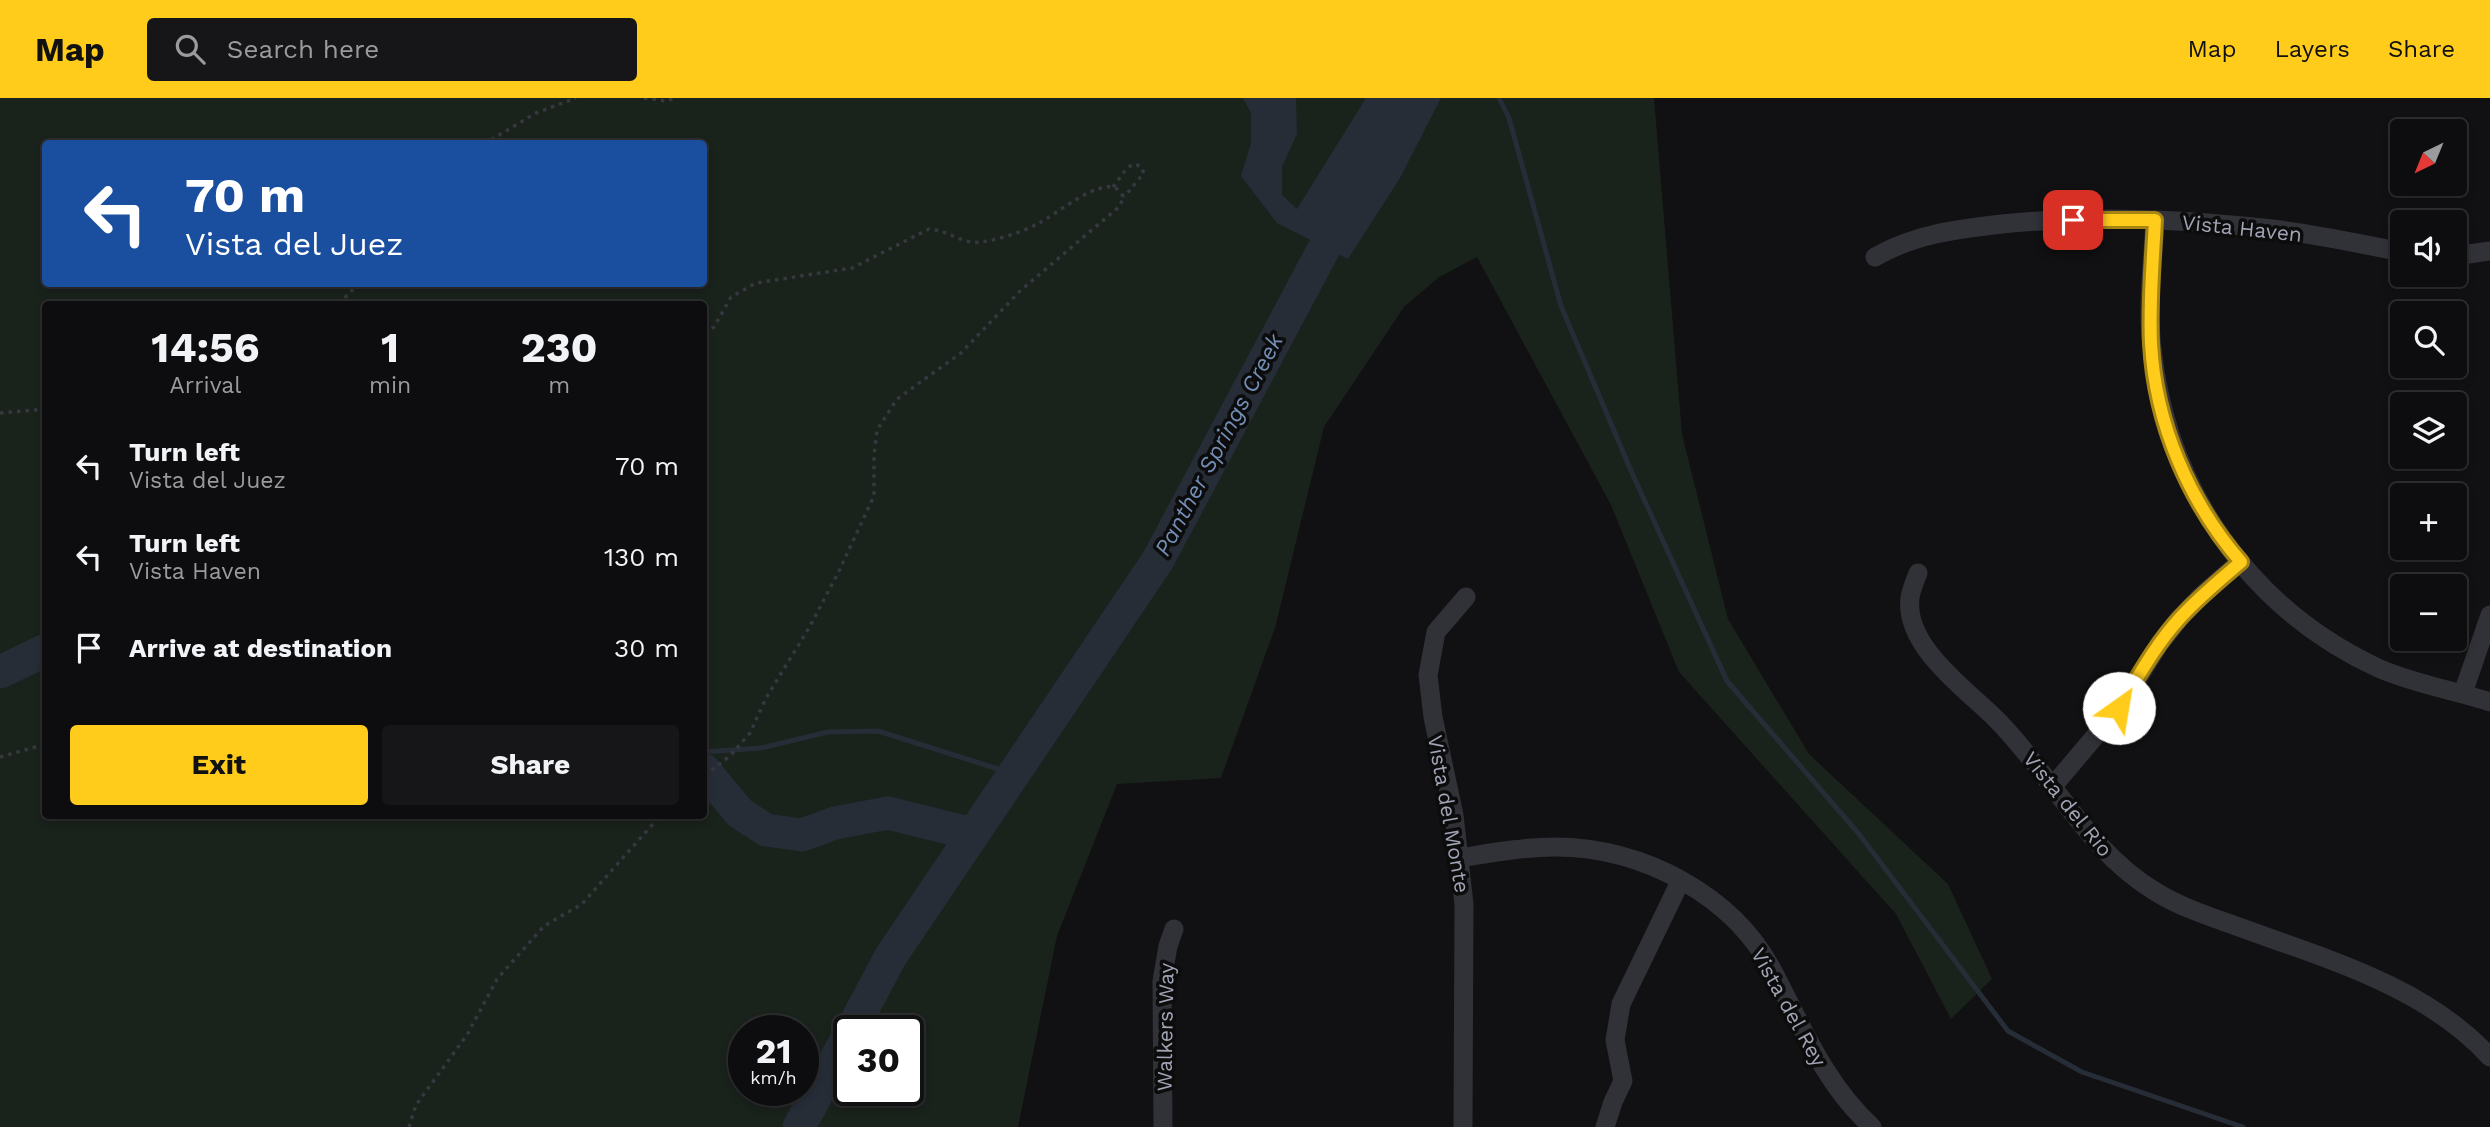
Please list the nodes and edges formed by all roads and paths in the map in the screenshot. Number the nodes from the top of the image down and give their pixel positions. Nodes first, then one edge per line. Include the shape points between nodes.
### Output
1 (576, 98) edge
2 (644, 98) edge
3 (674, 98) edge
4 (491, 140) edge
5 (1113, 187) junction
6 (1124, 197) junction
7 (2155, 220) junction
8 (2390, 250) edge
9 (2490, 251) edge
10 (2467, 254) edge
11 (1875, 257) dead end
12 (355, 287) edge
13 (342, 301) edge
14 (707, 330) edge
15 (42, 410) edge
16 (0, 413) edge
17 (2241, 562) junction
18 (1918, 573) dead end
19 (1466, 597) dead end
20 (2490, 615) edge
21 (2463, 693) junction
22 (2490, 702) edge
23 (42, 745) edge
24 (0, 757) edge
25 (707, 773) edge
26 (2053, 786) junction
27 (657, 819) edge
28 (1459, 858) junction
29 (1681, 880) junction
30 (1174, 929) dead end
31 (2490, 1057) edge
32 (409, 1127) edge
33 (1163, 1127) edge
34 (1462, 1127) edge
35 (1605, 1127) edge
36 (1872, 1127) edge

1 - 4 path via 536,113
2 - 3 path via 667,102
5 - 6 path
5 - 6 path via 1127,168 1140,166 1144,173
5 - 14 path via 1077,198 1039,223 990,240 970,243 929,229 852,268 756,282 731,296
6 - 25 path via 1021,290 961,353 897,399 877,430 874,496 839,571 750,733
7 - 8 street, Vista Haven via 2275,229
7 - 11 street, Vista Haven via 2045,220 1969,228 1921,236
7 - 17 street via 2151,346 2160,404 2186,479 2204,513
9 - 10 street
12 - 13 path
15 - 16 path
17 - 21 street via 2278,603 2345,652 2418,682
17 - 26 street via 2179,619 2119,708
18 - 26 street, Vista del Rio via 1910,598 1912,624 1928,651 1997,720
19 - 28 street, Vista del Monte via 1436,632 1427,675
20 - 21 street
21 - 22 street
23 - 24 path
26 - 31 street, Vista del Rio via 2109,856 2155,892 2180,906 2385,982 2453,1024
27 - 32 path via 582,904 544,926 496,979 467,1035 416,1105
28 - 29 street, Vista del Rey via 1581,848 1633,859
28 - 34 street, Vista del Monte via 1464,904
29 - 35 street via 1621,1004 1615,1040 1623,1081
29 - 36 street, Vista del Rey via 1724,911 1760,950 1824,1070
30 - 33 street, Walkers Way via 1162,981

